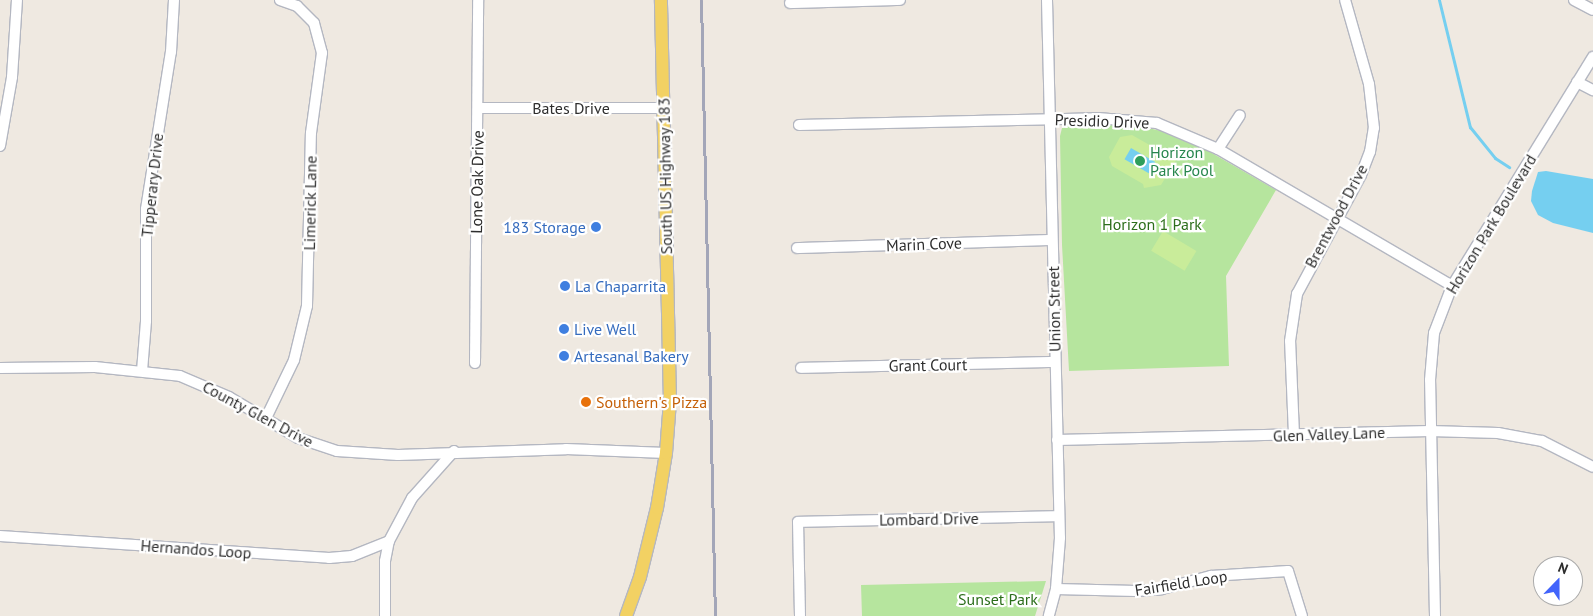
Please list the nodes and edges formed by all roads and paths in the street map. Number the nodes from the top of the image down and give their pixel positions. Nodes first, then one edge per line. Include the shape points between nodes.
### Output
1 (17, 0) edge
2 (174, 0) edge
3 (280, 0) edge
4 (478, 0) edge
5 (661, 0) edge
6 (900, 0) edge
7 (1047, 0) edge
8 (1345, 0) edge
9 (1574, 0) edge
10 (790, 3) dead end
11 (1593, 10) edge
12 (1593, 57) edge
13 (1577, 82) junction
14 (1593, 90) edge
15 (478, 108) junction
16 (664, 108) junction
17 (1240, 115) dead end
18 (1049, 119) junction
19 (799, 125) dead end
20 (0, 146) edge
21 (1218, 149) junction
22 (1336, 218) junction
23 (1052, 240) junction
24 (797, 248) dead end
25 (1452, 286) junction
26 (1055, 362) junction
27 (475, 363) dead end
28 (0, 368) edge
29 (801, 368) dead end
30 (142, 371) junction
31 (266, 418) junction
32 (1430, 431) junction
33 (1294, 435) junction
34 (1057, 440) junction
35 (454, 451) junction
36 (666, 454) junction
37 (1593, 467) edge
38 (1059, 516) junction
39 (0, 536) edge
40 (389, 541) junction
41 (1056, 588) junction
42 (385, 616) edge
43 (626, 616) edge
44 (800, 616) edge
45 (1048, 616) edge
46 (1302, 616) edge
47 (1435, 616) edge

1 - 20 street via 12,77
2 - 30 street, Tipperary Drive via 172,52 146,210 146,320
3 - 31 street, Limerick Lane via 297,6 314,23 322,53 311,133 307,306 294,360
4 - 15 street, Lone Oak Drive
5 - 16 main road, South US Highway 183
6 - 10 street
7 - 18 street, Union Street
8 - 22 street, Brentwood Drive via 1369,84 1374,128 1370,152 1361,175
9 - 11 street
12 - 13 street, Horizon Park Boulevard
13 - 14 street
13 - 25 street, Horizon Park Boulevard
15 - 16 street, Bates Drive
15 - 27 street, Lone Oak Drive
16 - 36 main road, South US Highway 183 via 670,401
17 - 21 street
18 - 19 street, Presidio Drive
18 - 21 street, Presidio Drive via 1135,119 1181,131
18 - 23 street, Union Street
21 - 22 street, Presidio Drive
22 - 25 street, Presidio Drive
22 - 33 street, Brentwood Drive via 1306,272 1292,314
23 - 24 street, Marin Cove
23 - 26 street, Union Street
25 - 32 street, Horizon Park Boulevard via 1441,309 1430,355
26 - 29 street, Grant Court
26 - 34 street, Union Street
28 - 30 street, County Glen Drive via 61,366
30 - 31 street, County Glen Drive via 198,382
31 - 35 street, County Glen Drive via 298,438 337,451 381,455
32 - 33 street, Glen Valley Lane
32 - 37 street, Glen Valley Lane via 1521,435 1564,450
32 - 47 street, Horizon Park Boulevard
33 - 34 street, Glen Valley Lane
34 - 38 street, Union Street
35 - 36 street, County Glen Drive via 566,449
35 - 40 street via 412,498
36 - 43 main road, South US Highway 183 via 650,534
38 - 41 street, Union Street via 1060,558
38 - 44 street, Lombard Drive via 798,522
39 - 40 street, Hernandos Loop via 330,558 363,554
40 - 42 street via 385,561
41 - 45 street, Union Street
41 - 46 street, Fairfield Loop via 1136,591 1162,589 1210,576 1288,571

